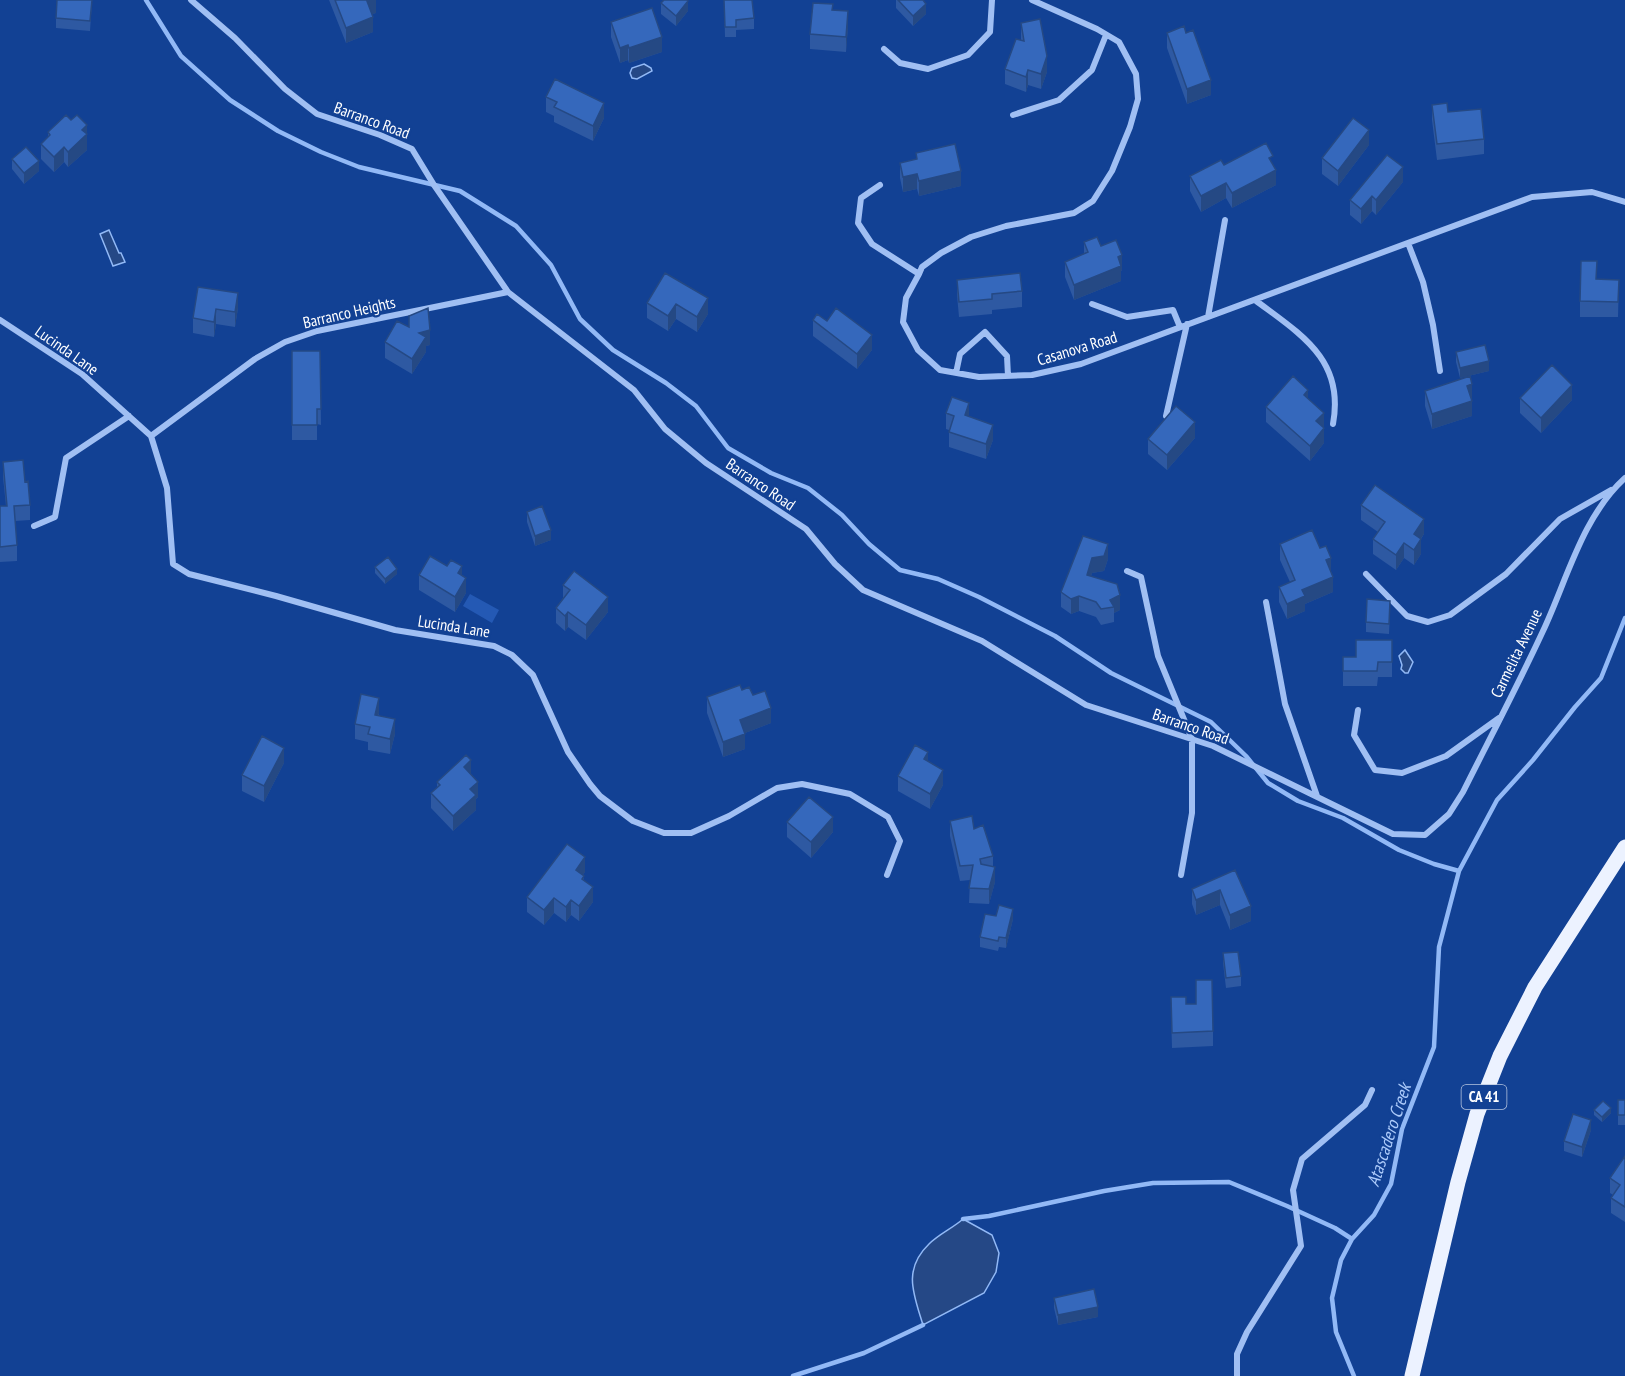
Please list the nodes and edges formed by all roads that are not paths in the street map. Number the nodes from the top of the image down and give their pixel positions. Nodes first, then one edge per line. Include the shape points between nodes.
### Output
1 (191, 0) edge
2 (992, 0) edge
3 (1032, 0) edge
4 (1106, 35) junction
5 (884, 49) dead end
6 (1013, 115) dead end
7 (880, 185) dead end
8 (1625, 202) edge
9 (1225, 220) dead end
10 (1408, 243) junction
11 (919, 274) junction
12 (508, 292) junction
13 (1255, 300) junction
14 (1092, 304) dead end
15 (1208, 317) junction
16 (0, 320) edge
17 (1184, 326) junction
18 (1440, 371) dead end
19 (956, 373) junction
20 (1008, 376) junction
21 (129, 416) junction
22 (1166, 416) edge
23 (1334, 424) dead end
24 (152, 436) junction
25 (1625, 478) edge
26 (1612, 490) junction
27 (34, 526) dead end
28 (1126, 571) dead end
29 (1366, 574) dead end
30 (1266, 602) dead end
31 (1358, 710) dead end
32 (1500, 717) junction
33 (1192, 739) junction
34 (1317, 796) junction
35 (1425, 835) joint
36 (1625, 847) edge
37 (887, 875) dead end
38 (1181, 876) dead end
39 (1372, 1090) dead end
40 (1237, 1376) edge
41 (1412, 1376) edge

1 - 12 street, Barranco Road via 317,114 412,149
2 - 5 street via 990,32 968,54 928,69 900,63
3 - 4 street, Casanova Road
4 - 6 street via 1092,70 1059,100
4 - 11 street, Casanova Road via 1119,42 1136,74 1138,99 1112,171 1093,201 1074,213 970,237 940,253
7 - 11 street via 861,198 858,223 872,244
8 - 10 street, Casanova Road via 1592,192 1532,197
9 - 15 street
10 - 13 street, Casanova Road
10 - 18 street via 1423,282
11 - 19 street, Casanova Road via 906,298 903,322 918,350 940,370
12 - 24 street, Barranco Heights via 333,327 293,339 255,359
12 - 33 street, Barranco Road via 634,390 665,429 706,463 806,530 863,590 982,641 1086,705
13 - 15 street, Casanova Road
13 - 23 street via 1309,341 1328,367 1337,405
14 - 17 street via 1127,316 1173,310
15 - 17 street, Casanova Road
16 - 21 street, Lucinda Lane via 82,374
17 - 20 street, Casanova Road via 1081,363 1032,375
17 - 22 street
19 - 20 street, Casanova Road
19 - 20 street via 960,354 985,333 1007,356
21 - 24 street, Lucinda Lane
21 - 27 street via 66,458 55,517
24 - 37 street, Lucinda Lane via 167,488 172,564 189,574 394,630 494,646 512,655 533,675 568,752 600,796 633,821 664,833 692,833 777,788 802,784 850,794 888,817 900,841
25 - 26 street, Carmelita Avenue
26 - 29 street via 1560,519 1506,574 1450,615 1428,622 1407,616
26 - 32 street, Carmelita Avenue via 1590,525
28 - 33 street via 1141,577 1158,656
30 - 34 street via 1285,704
31 - 32 street via 1354,735 1375,770 1402,773 1446,756
32 - 35 street, Carmelita Avenue via 1463,792 1449,814
33 - 34 street, Barranco Road
33 - 38 street via 1192,813
34 - 35 street, Barranco Road via 1393,834
36 - 41 main road, CA 41 / CA 41 via 1535,987 1500,1056 1477,1114 1458,1182
39 - 40 street via 1365,1105 1302,1159 1293,1190 1301,1246 1247,1332 1237,1354

